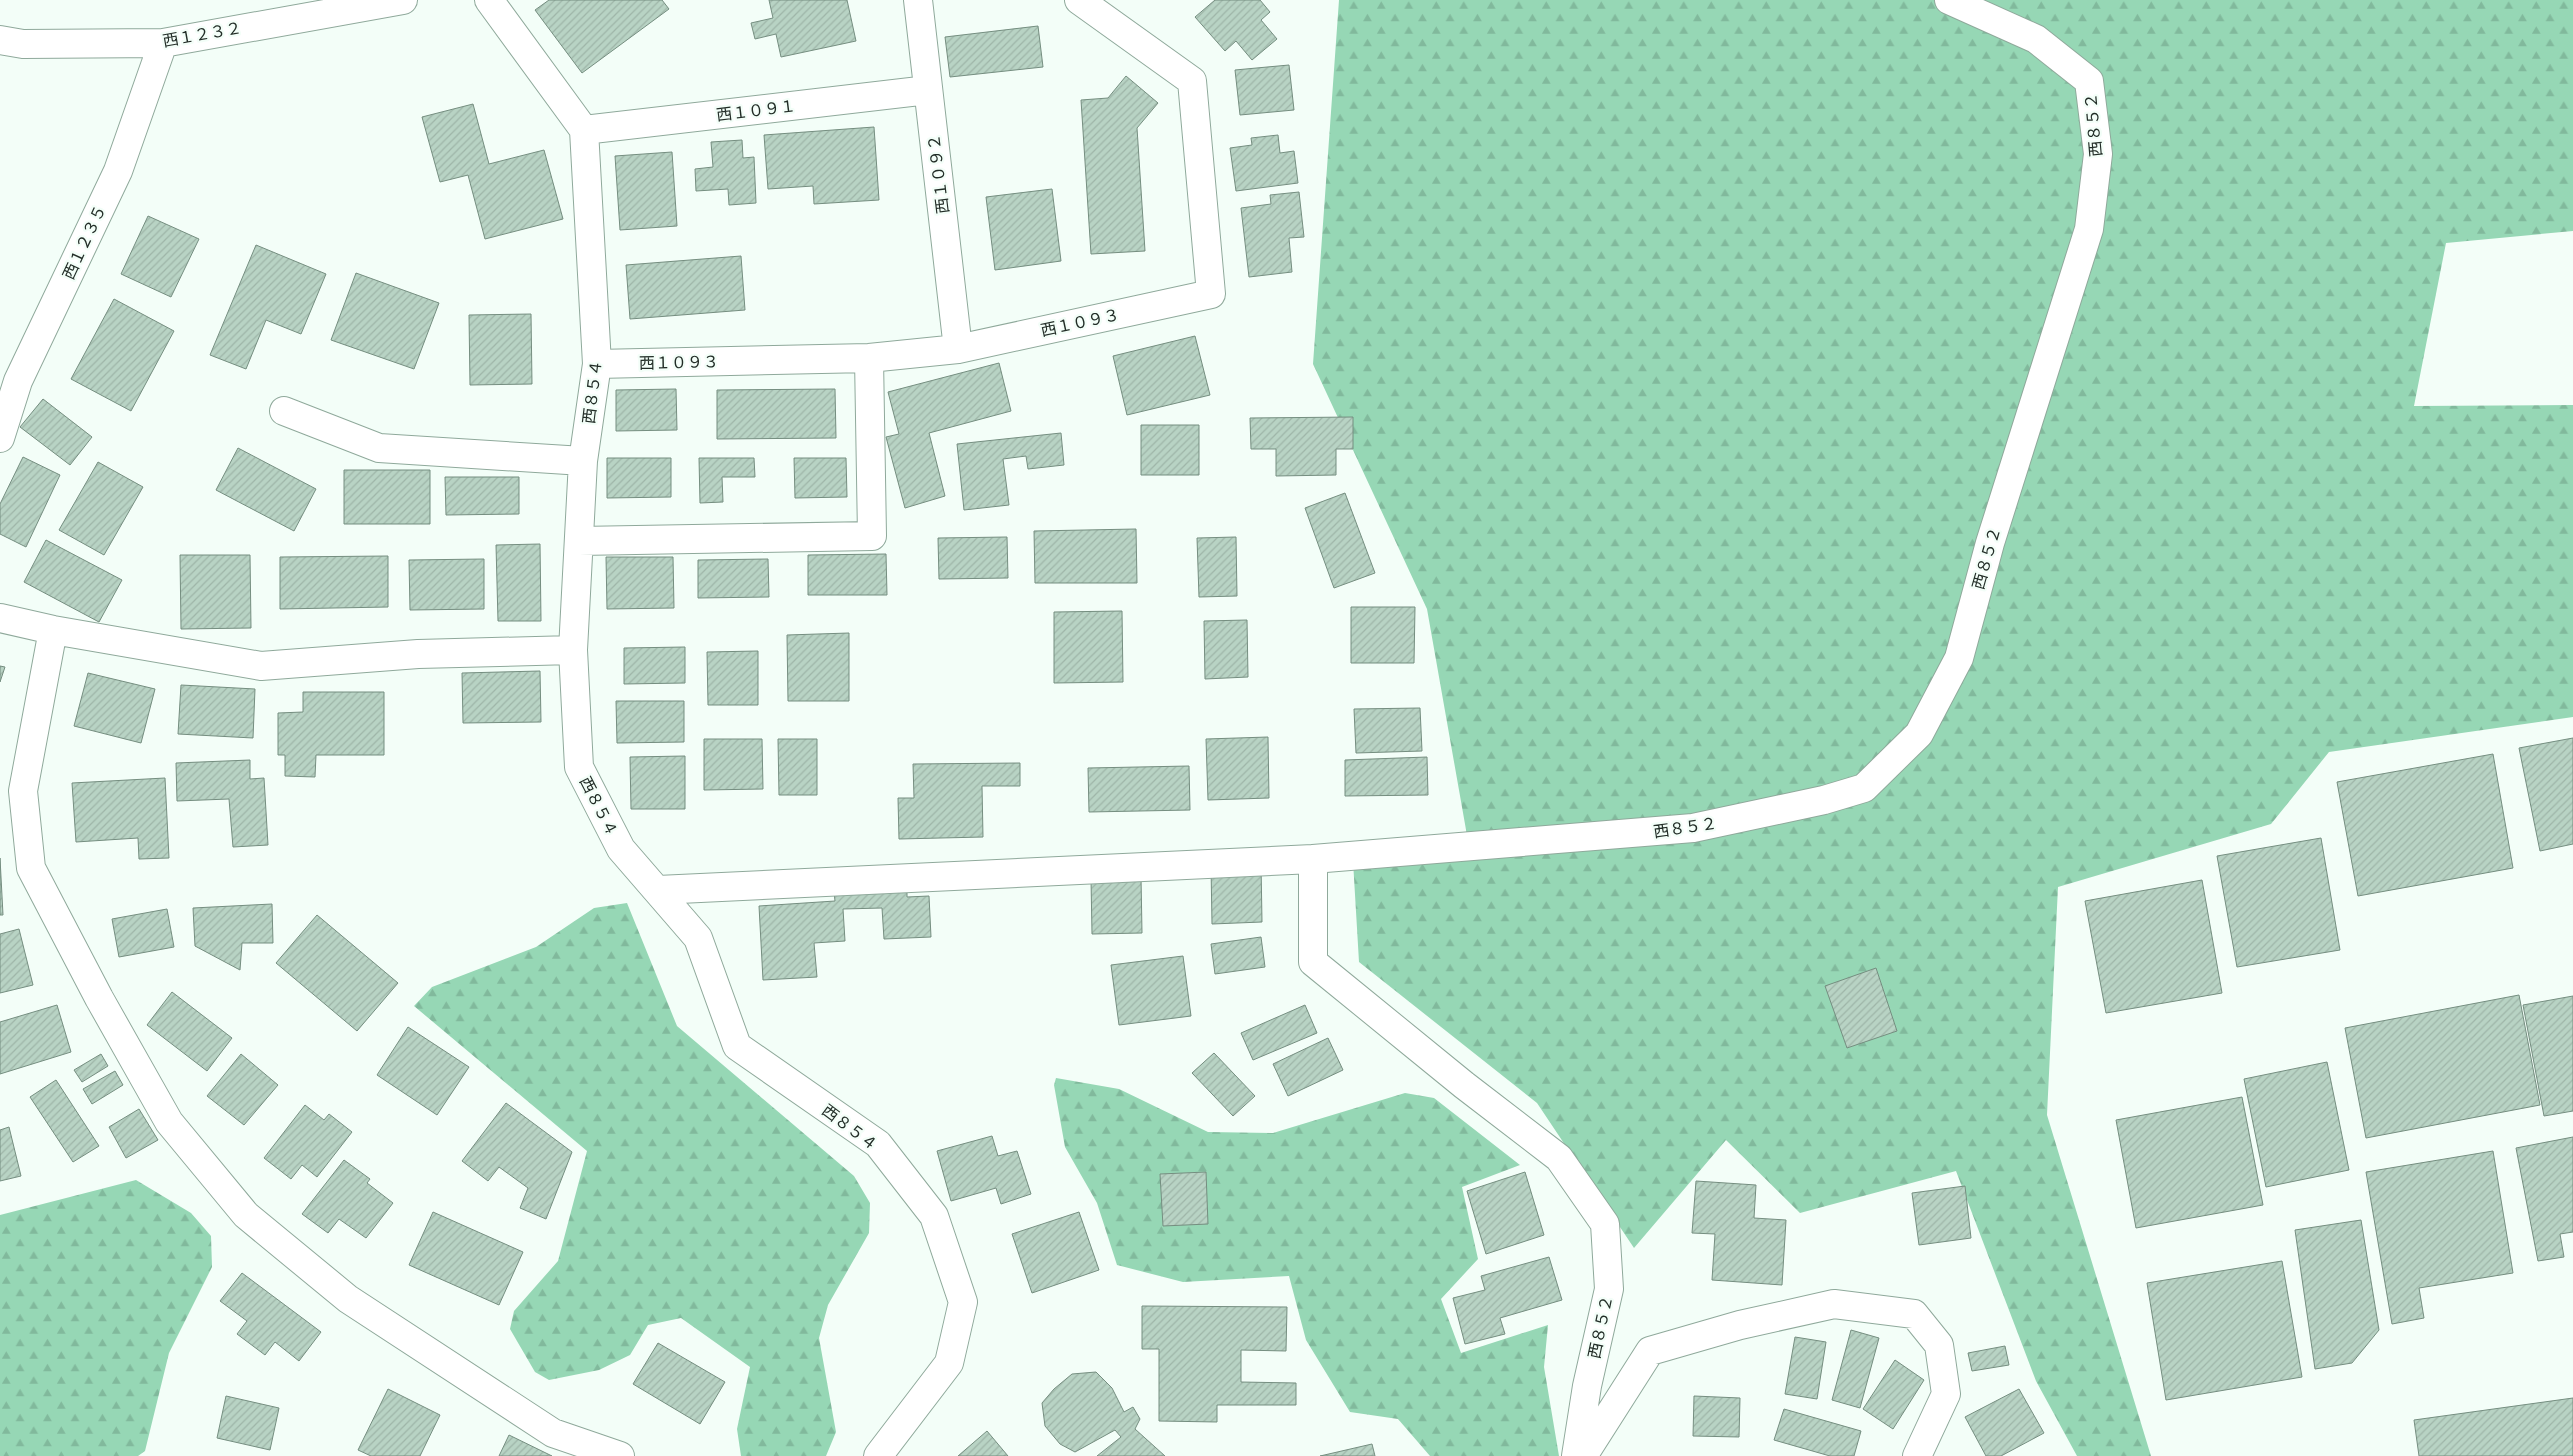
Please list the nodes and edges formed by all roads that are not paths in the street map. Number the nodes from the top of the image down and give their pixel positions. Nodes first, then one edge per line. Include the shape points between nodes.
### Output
1 (403, 0) edge
2 (489, 0) edge
3 (918, 0) edge
4 (1079, 0) edge
5 (1950, 0) edge
6 (0, 40) edge
7 (163, 43) junction
8 (928, 90) junction
9 (584, 130) junction
10 (958, 349) junction
11 (869, 358) junction
12 (597, 364) junction
13 (284, 411) dead end
14 (0, 438) edge
15 (583, 460) junction
16 (579, 540) junction
17 (0, 618) edge
18 (53, 630) junction
19 (573, 650) junction
20 (1313, 858) junction
21 (658, 890) junction
22 (620, 1456) edge
23 (878, 1456) edge
24 (1576, 1456) edge
25 (1582, 1456) edge
26 (1916, 1456) edge

1 - 7 street, 西１２３２
2 - 9 street
3 - 8 street, 西１０９２
4 - 10 street, 西１０９３ via 1192,82 1211,294
5 - 20 street, 西８５２ via 2036,39 2090,81 2098,154 2089,229 1990,543 1958,658 1919,734 1864,788 1824,800 1693,828
6 - 7 street, 西１２３２ via 23,44
7 - 14 street, 西１２３５ via 118,171 18,380
8 - 9 street, 西１０９１
8 - 10 street, 西１０９２
9 - 12 street, 西８５４
10 - 11 street, 西１０９３
11 - 12 street, 西１０９３
11 - 16 street via 872,536
12 - 15 street, 西８５４
13 - 15 street via 380,448
15 - 16 street, 西８５４
16 - 19 street, 西８５４
17 - 18 street
18 - 19 street via 261,666 418,654
18 - 22 street via 23,791 31,868 169,1122 246,1215 348,1299 553,1434
19 - 21 street, 西８５４ via 579,767 621,849
20 - 21 street
20 - 24 street, 西８５２ via 1313,962 1559,1158 1605,1224 1609,1289 1587,1386
21 - 23 street, 西８５４ via 698,938 737,1046 878,1144 934,1216 963,1302 949,1363
25 - 26 street via 1650,1351 1740,1325 1834,1304 1914,1314 1939,1345 1946,1394

